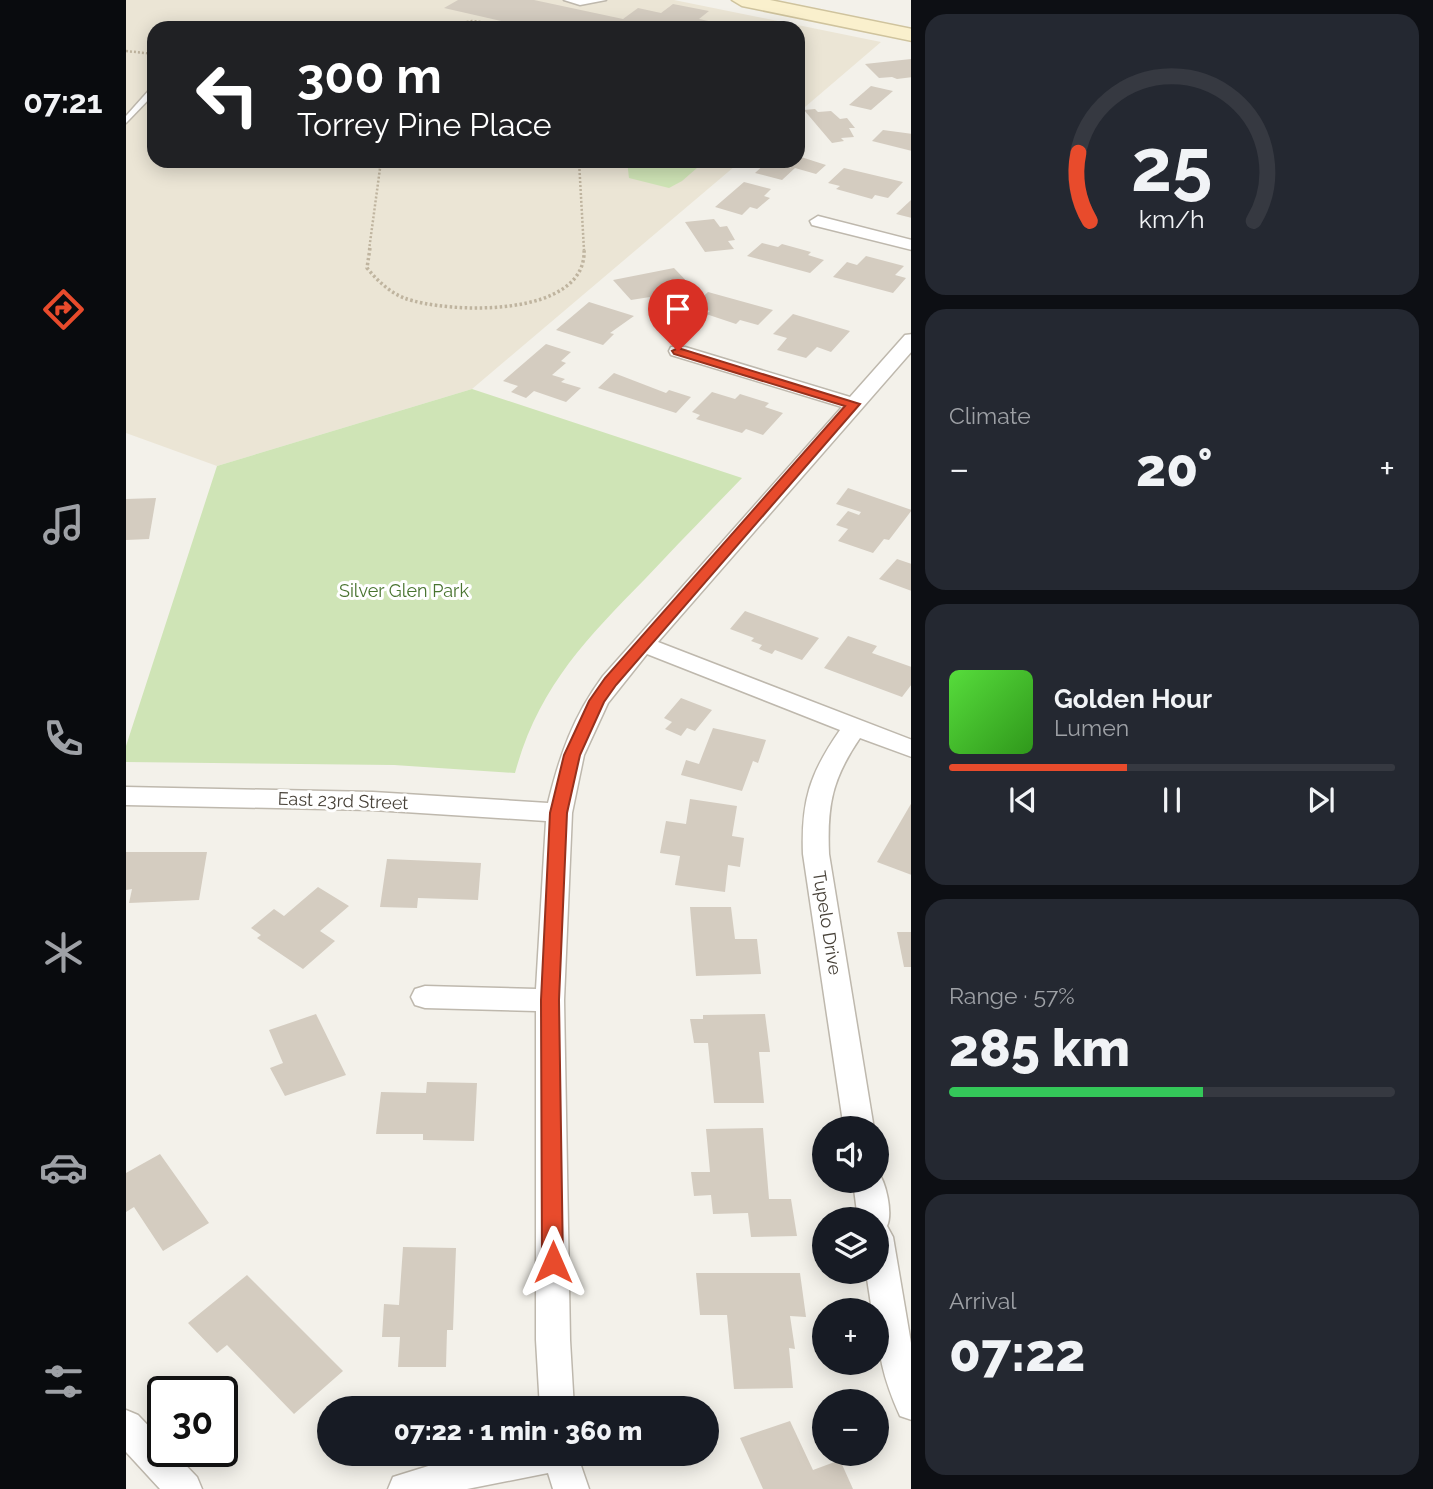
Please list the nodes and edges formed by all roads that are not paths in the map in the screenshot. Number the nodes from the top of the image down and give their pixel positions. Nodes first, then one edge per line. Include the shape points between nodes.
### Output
1 (567, 0) edge
2 (603, 0) edge
3 (742, 0) edge
4 (911, 35) edge
5 (147, 98) edge
6 (126, 121) edge
7 (818, 221) dead end
8 (911, 245) edge
9 (911, 341) edge
10 (678, 351) dead end
11 (853, 404) junction
12 (642, 644) junction
13 (855, 727) junction
14 (911, 748) edge
15 (126, 796) edge
16 (559, 813) junction
17 (425, 997) dead end
18 (550, 1000) junction
19 (857, 1116) edge
20 (884, 1284) edge
21 (556, 1396) edge
22 (911, 1402) edge
23 (126, 1427) edge
24 (496, 1466) edge
25 (562, 1466) edge
26 (184, 1489) edge
27 (406, 1489) edge
28 (571, 1489) edge

1 - 2 lane
3 - 4 main road
5 - 6 lane
7 - 8 street
9 - 11 street
10 - 11 street
11 - 12 street
12 - 13 street
12 - 16 street via 597,701 572,755
13 - 14 street
13 - 19 street, Tupelo Drive via 820,783 813,814
15 - 16 street, East 23rd Street via 360,800
16 - 18 street
17 - 18 street
18 - 21 street
20 - 22 street via 898,1370
23 - 26 street
24 - 27 street
25 - 28 street

